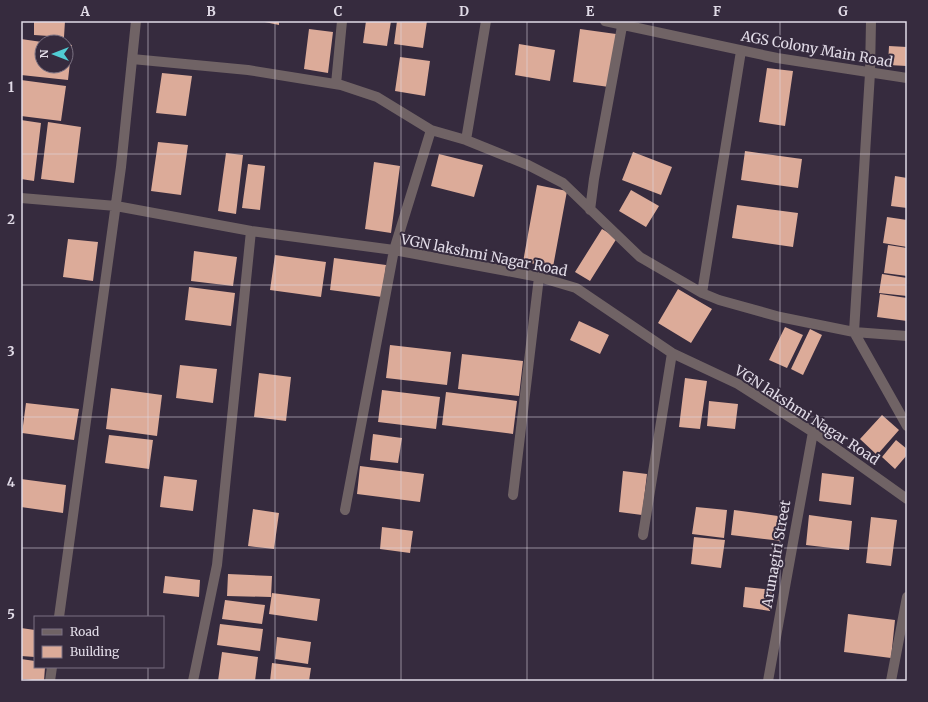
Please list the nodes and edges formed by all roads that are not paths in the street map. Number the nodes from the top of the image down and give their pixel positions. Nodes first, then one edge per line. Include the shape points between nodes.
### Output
1 (136, 21) edge
2 (342, 21) edge
3 (486, 21) edge
4 (605, 21) edge
5 (871, 21) edge
6 (623, 23) edge
7 (741, 51) junction
8 (132, 59) junction
9 (870, 73) junction
10 (907, 78) edge
11 (336, 84) junction
12 (431, 130) junction
13 (466, 140) junction
14 (21, 198) edge
15 (116, 206) junction
16 (590, 210) junction
17 (251, 231) junction
18 (394, 250) junction
19 (539, 277) junction
20 (702, 293) junction
21 (854, 332) junction
22 (907, 336) edge
23 (672, 353) junction
24 (907, 426) edge
25 (813, 432) junction
26 (513, 495) dead end
27 (907, 499) edge
28 (345, 510) dead end
29 (643, 535) dead end
30 (907, 597) edge
31 (59, 616) edge
32 (52, 668) edge
33 (50, 681) edge
34 (192, 681) edge
35 (768, 681) edge
36 (891, 681) edge

1 - 8 street
2 - 11 street
3 - 13 street
4 - 6 street, AGS Colony Main Road
5 - 9 street
6 - 7 street, AGS Colony Main Road
6 - 16 street
7 - 9 street, AGS Colony Main Road
7 - 20 street
8 - 11 street via 248,70
8 - 15 street
9 - 10 street, AGS Colony Main Road
9 - 21 street
11 - 12 street via 377,97
12 - 13 street
12 - 18 street
13 - 16 street via 528,165 563,183
14 - 15 street, VGN lakshmi Nagar Road
15 - 17 street, VGN lakshmi Nagar Road
15 - 31 street
16 - 20 street via 640,257
17 - 18 street, VGN lakshmi Nagar Road
17 - 34 street via 217,565
18 - 19 street, VGN lakshmi Nagar Road
18 - 28 street
19 - 23 street, VGN lakshmi Nagar Road via 576,288
19 - 26 street
20 - 21 street via 780,317
21 - 22 street
21 - 24 street
23 - 25 street, VGN lakshmi Nagar Road via 738,384
23 - 29 street
25 - 27 street, VGN lakshmi Nagar Road
25 - 35 street, Arunagiri Street
30 - 36 street
32 - 33 street

